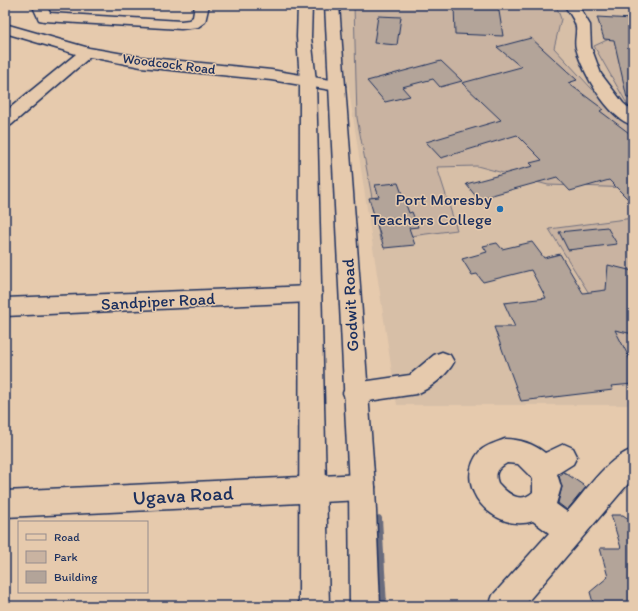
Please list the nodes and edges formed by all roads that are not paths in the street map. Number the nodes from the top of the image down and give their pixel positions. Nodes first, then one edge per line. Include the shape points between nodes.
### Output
1 (43, 5) edge
2 (202, 5) edge
3 (304, 5) edge
4 (332, 5) edge
5 (571, 5) edge
6 (5, 28) edge
7 (87, 52) junction
8 (308, 81) junction
9 (337, 86) junction
10 (633, 120) edge
11 (5, 121) edge
12 (311, 294) junction
13 (5, 307) edge
14 (442, 362) dead end
15 (355, 393) junction
16 (633, 461) edge
17 (362, 487) junction
18 (314, 489) junction
19 (5, 504) edge
20 (537, 507) junction
21 (568, 530) junction
22 (314, 606) edge
23 (365, 606) edge
24 (504, 606) edge

1 - 2 street via 41,9 44,17 174,25 193,24 200,20
3 - 8 street
4 - 9 street, Godwit Road
5 - 10 street via 583,25 583,47 593,74 617,106
6 - 7 street, Woodcock Road
7 - 8 street, Woodcock Road via 141,62
7 - 11 street
8 - 9 street, Woodcock Road
8 - 12 street
9 - 15 street, Godwit Road
12 - 13 street, Sandpiper Road
12 - 18 street
14 - 15 street via 416,384
15 - 17 street, Godwit Road
16 - 21 street via 618,474
17 - 18 street, Ugava Road
17 - 23 street, Godwit Road
18 - 19 street, Ugava Road
18 - 22 street
20 - 20 street via 520,511 502,506 488,493 482,475 489,459 505,451 516,451 553,463 546,477 547,489 543,501
20 - 21 street
21 - 24 street

